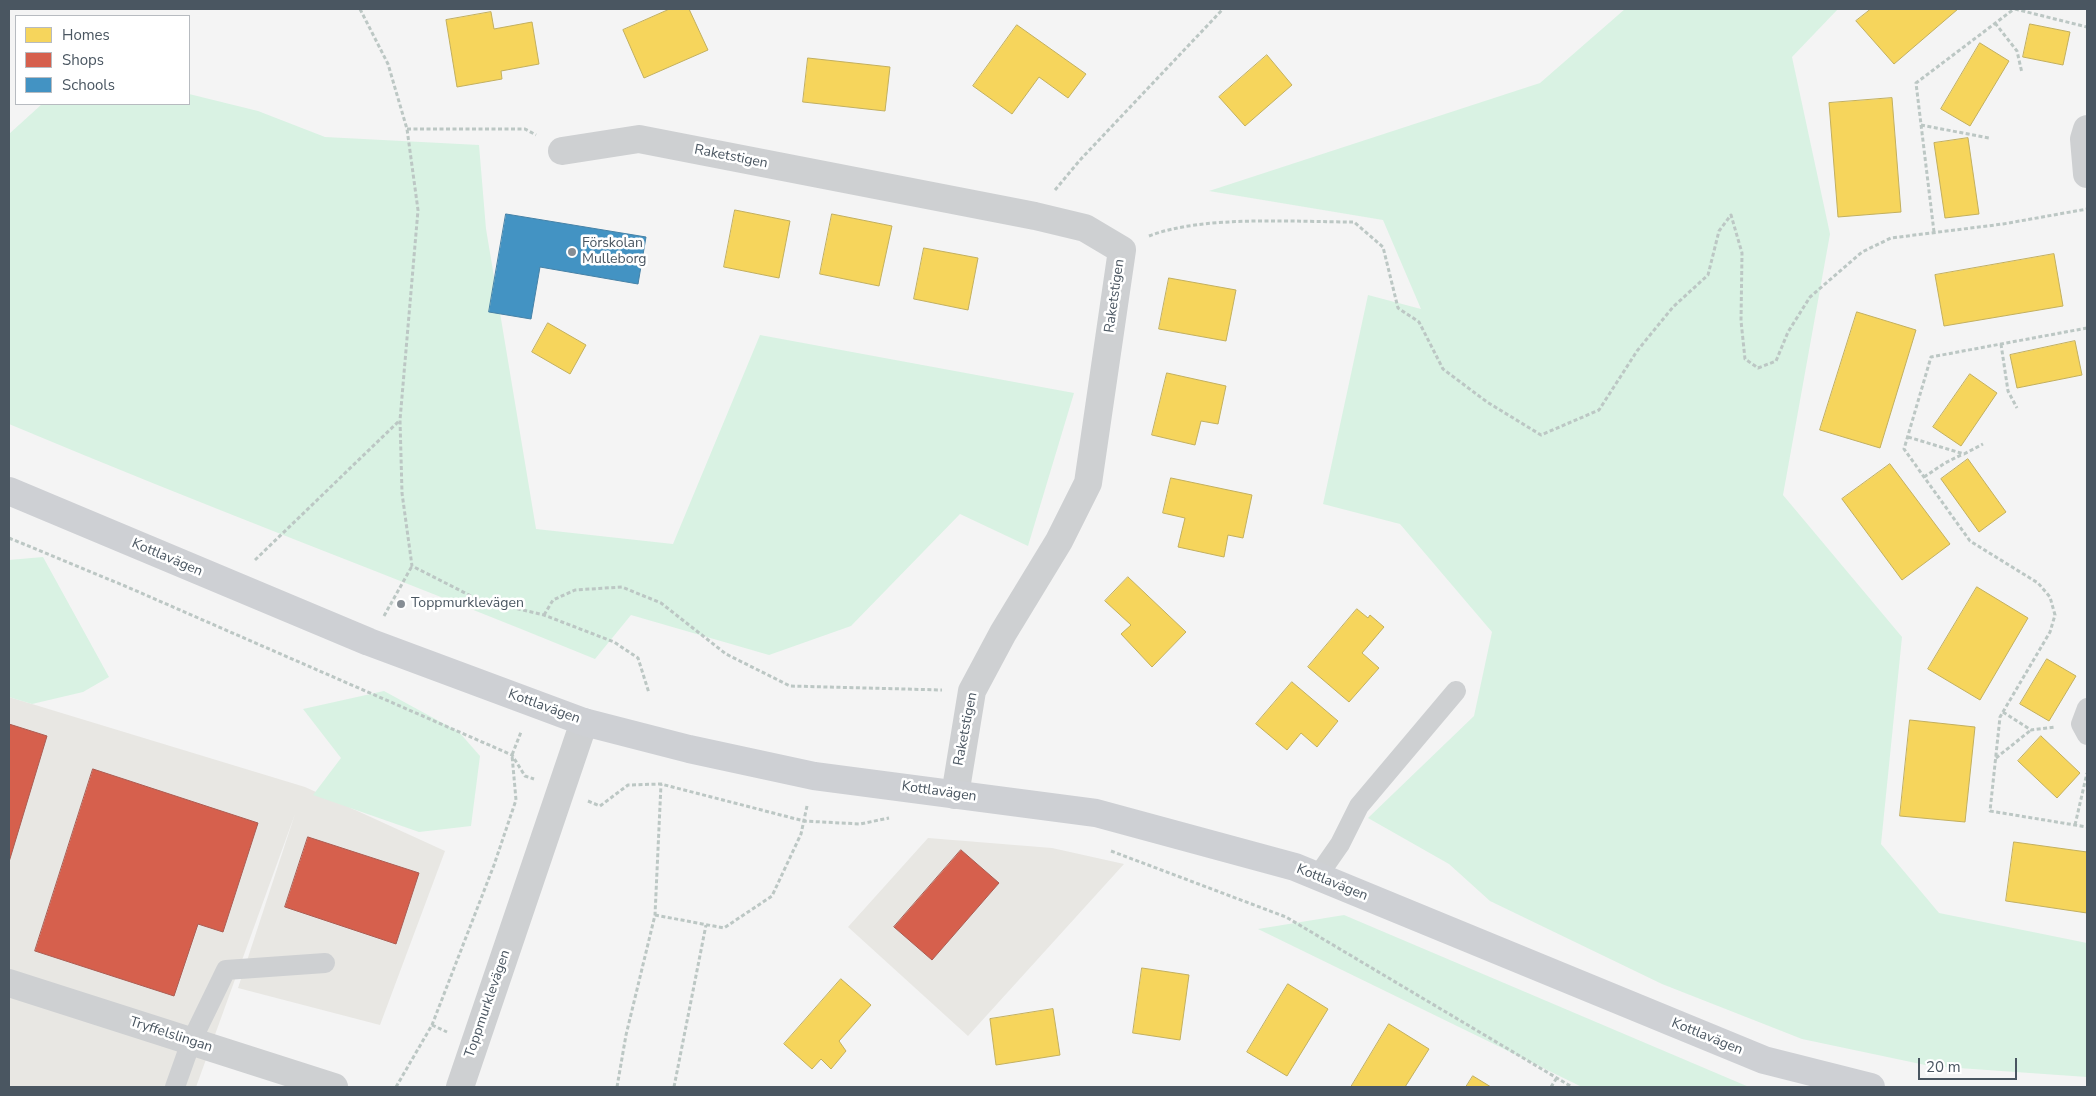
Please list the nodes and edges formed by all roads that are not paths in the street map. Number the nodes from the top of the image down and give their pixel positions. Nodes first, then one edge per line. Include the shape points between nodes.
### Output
1 (2087, 129) edge
2 (562, 151) road end
3 (2087, 174) edge
4 (9, 491) edge
5 (1456, 691) dead end
6 (584, 722) junction
7 (955, 795) junction
8 (1316, 877) junction
9 (325, 962) dead end
10 (9, 983) edge
11 (191, 1042) junction
12 (175, 1087) edge
13 (334, 1087) edge
14 (460, 1087) edge
15 (1871, 1087) edge

1 - 3 street via 2084,139
2 - 7 street, Raketstigen via 639,139 1035,216 1085,228 1122,250 1088,483 1059,541 972,691
4 - 6 street, Kottlavägen via 369,642
5 - 8 lane via 1359,806 1340,844
6 - 7 street, Kottlavägen via 814,776
6 - 14 street, Toppmurklevägen
7 - 8 street, Kottlavägen via 1096,814 1295,867
8 - 15 street, Kottlavägen via 1764,1060
9 - 11 lane via 226,970
10 - 11 street, Tryffelslingan
11 - 12 lane
11 - 13 street, Tryffelslingan

